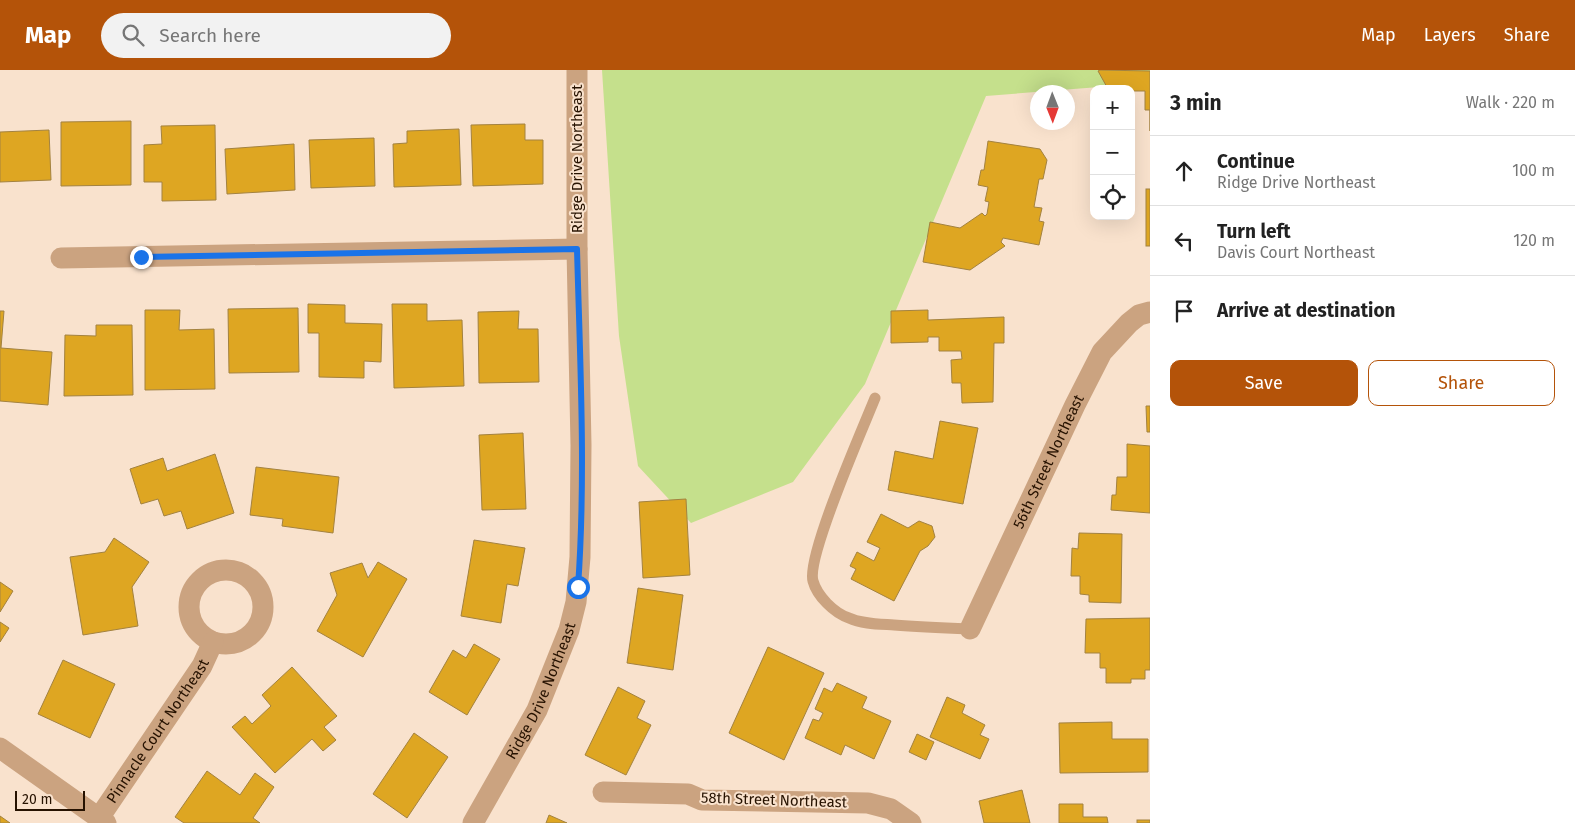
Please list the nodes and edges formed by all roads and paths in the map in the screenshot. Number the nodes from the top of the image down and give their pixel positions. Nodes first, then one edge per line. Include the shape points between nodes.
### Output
1 (577, 70) edge
2 (577, 249) junction
3 (61, 258) dead end
4 (1150, 312) edge
5 (875, 398) dead end
6 (970, 629) joint
7 (213, 642) dead end
8 (0, 748) edge
9 (603, 792) dead end
10 (103, 820) edge
11 (473, 823) edge
12 (911, 823) edge

1 - 2 street, Ridge Drive Northeast
2 - 3 street
2 - 11 street, Ridge Drive Northeast via 581,445 580,557 576,602 569,630 537,710
4 - 6 street, 56th Street Northeast via 1129,323 1102,352
5 - 6 lane via 822,533 812,580 833,610 849,618 875,624
7 - 10 street, Pinnacle Court Northeast via 202,666
8 - 10 street
9 - 12 street, 58th Street Northeast via 688,794 702,800 868,803 891,810

